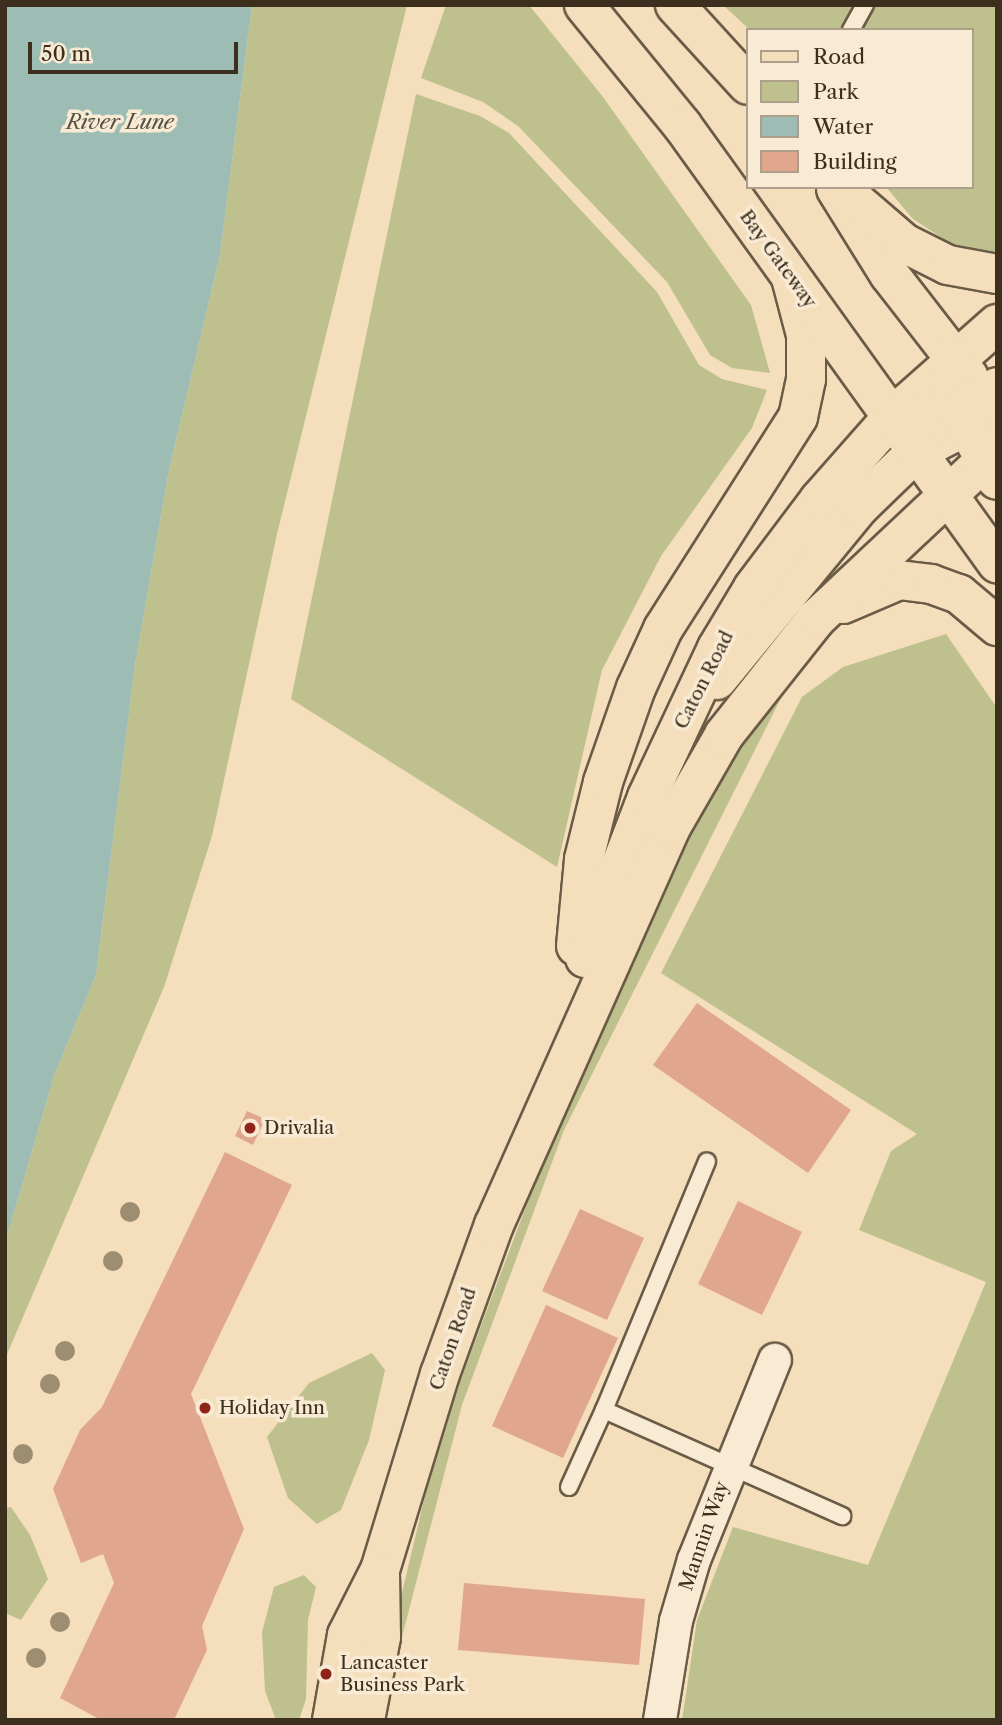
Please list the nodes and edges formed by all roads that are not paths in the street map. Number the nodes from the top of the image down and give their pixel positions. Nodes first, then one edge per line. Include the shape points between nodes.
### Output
1 (584, 5) edge
2 (675, 5) edge
3 (864, 5) edge
4 (852, 28) edge
5 (746, 83) edge
6 (838, 189) edge
7 (839, 189) edge
8 (997, 274) edge
9 (790, 278) junction
10 (997, 324) edge
11 (955, 357) junction
12 (983, 410) edge
13 (893, 416) junction
14 (916, 452) junction
15 (992, 463) edge
16 (944, 495) junction
17 (997, 563) edge
18 (816, 619) junction
19 (997, 626) edge
20 (687, 712) junction
21 (572, 993) junction
22 (540, 1114) junction
23 (707, 1161) dead end
24 (775, 1360) dead end
25 (604, 1410) junction
26 (729, 1465) junction
27 (569, 1487) dead end
28 (842, 1516) dead end
29 (380, 1570) junction
30 (332, 1720) edge
31 (365, 1720) edge
32 (660, 1720) edge

1 - 9 main road, Bay Gateway via 682,125
2 - 5 main road
3 - 4 lane
6 - 11 main road via 895,283
7 - 8 main road via 904,243 948,265
9 - 13 main road, Bay Gateway
9 - 21 main road via 806,335 806,379 798,417 663,629 636,688 603,782 584,859
10 - 11 main road, Caton Road
11 - 12 main road
11 - 13 main road, Caton Road
12 - 13 main road
12 - 14 main road
12 - 15 main road
13 - 14 main road, Bay Gateway
13 - 20 main road, Caton Road via 819,500 753,588
14 - 16 main road, Bay Gateway
14 - 20 main road via 859,507 746,651
15 - 16 main road, Caton Road
16 - 17 main road, Bay Gateway
16 - 18 main road, Caton Road
18 - 19 main road via 868,589 899,580 959,594
18 - 22 main road, Caton Road via 724,735 670,829
20 - 21 main road, Caton Road
21 - 22 main road, Caton Road via 554,1045
22 - 29 main road, Caton Road via 440,1374
23 - 25 lane
24 - 26 street, Mannin Way
25 - 26 lane
25 - 27 lane
26 - 28 lane
26 - 32 street, Mannin Way via 676,1621
29 - 30 main road, Caton Road via 347,1635
29 - 31 main road, Caton Road via 381,1637

